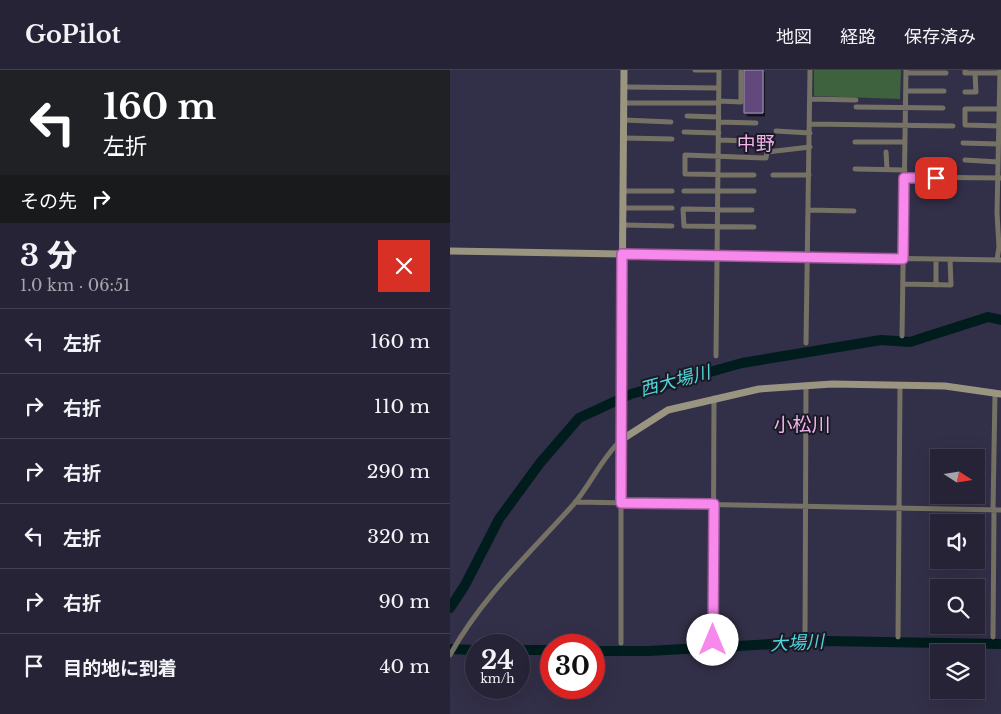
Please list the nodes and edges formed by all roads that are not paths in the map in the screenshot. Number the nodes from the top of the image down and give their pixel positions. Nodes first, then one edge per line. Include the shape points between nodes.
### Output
1 (624, 70) edge
2 (695, 70) edge
3 (719, 70) edge
4 (741, 70) edge
5 (810, 70) edge
6 (965, 70) edge
7 (906, 72) edge
8 (1000, 72) edge
9 (946, 73) dead end
10 (975, 73) junction
11 (624, 87) junction
12 (719, 88) junction
13 (906, 90) junction
14 (944, 90) dead end
15 (965, 92) dead end
16 (1000, 92) edge
17 (810, 99) junction
18 (719, 102) junction
19 (624, 103) junction
20 (906, 108) junction
21 (943, 108) dead end
22 (1000, 109) edge
23 (687, 116) dead end
24 (624, 120) junction
25 (719, 120) junction
26 (671, 122) dead end
27 (756, 123) dead end
28 (810, 124) junction
29 (906, 125) junction
30 (953, 126) dead end
31 (999, 128) edge
32 (776, 131) dead end
33 (684, 132) dead end
34 (810, 133) junction
35 (719, 136) junction
36 (624, 138) junction
37 (672, 139) dead end
38 (749, 141) dead end
39 (856, 142) dead end
40 (905, 142) junction
41 (963, 143) dead end
42 (998, 144) junction
43 (810, 147) junction
44 (886, 152) dead end
45 (718, 157) junction
46 (965, 160) dead end
47 (999, 160) edge
48 (855, 169) dead end
49 (887, 169) junction
50 (904, 170) junction
51 (718, 174) junction
52 (754, 175) dead end
53 (773, 175) dead end
54 (809, 175) junction
55 (904, 178) junction
56 (999, 178) edge
57 (623, 191) junction
58 (672, 191) dead end
59 (684, 191) dead end
60 (754, 191) dead end
61 (718, 192) junction
62 (999, 196) edge
63 (623, 208) junction
64 (672, 208) dead end
65 (718, 209) junction
66 (752, 210) dead end
67 (808, 210) junction
68 (854, 211) dead end
69 (999, 213) edge
70 (622, 225) junction
71 (672, 226) dead end
72 (718, 227) junction
73 (754, 227) dead end
74 (999, 230) edge
75 (450, 251) edge
76 (622, 254) junction
77 (717, 256) junction
78 (807, 257) junction
79 (903, 259) junction
80 (936, 259) junction
81 (950, 260) junction
82 (999, 260) edge
83 (903, 284) junction
84 (936, 285) junction
85 (902, 336) dead end
86 (806, 343) dead end
87 (716, 356) dead end
88 (806, 385) junction
89 (900, 386) junction
90 (998, 394) edge
91 (714, 398) junction
92 (621, 440) junction
93 (575, 502) junction
94 (621, 503) junction
95 (714, 504) junction
96 (805, 507) junction
97 (899, 508) junction
98 (994, 510) junction
99 (1001, 510) edge
100 (898, 636) dead end
101 (993, 637) dead end
102 (805, 639) dead end
103 (713, 640) dead end
104 (620, 642) dead end
105 (450, 655) edge

1 - 11 street
2 - 3 street
3 - 12 street
4 - 18 street via 741,102
5 - 17 street
6 - 10 street via 965,73
7 - 9 street
7 - 13 street
8 - 10 street
8 - 16 street
10 - 15 street via 976,92
11 - 12 street
11 - 19 street
12 - 18 street
13 - 14 street
13 - 20 street
16 - 22 street
17 - 20 street
17 - 28 street
18 - 19 street
18 - 25 street
19 - 24 street
20 - 21 street
20 - 29 street
22 - 31 street
22 - 31 street via 965,109 965,125
23 - 25 street
24 - 26 street
24 - 36 street
25 - 27 street
25 - 35 street
28 - 29 street
28 - 34 street
29 - 30 street
29 - 40 street
31 - 42 street
32 - 34 street
33 - 35 street
34 - 43 street
35 - 38 street
35 - 45 street
36 - 37 street
36 - 57 street
39 - 40 street
40 - 50 street
41 - 42 street
42 - 47 street
43 - 45 street via 767,152 766,158
43 - 54 street
44 - 49 street
45 - 51 street
45 - 51 street via 685,155 686,174
46 - 47 street
47 - 56 street
48 - 49 street
49 - 50 street
50 - 55 street
51 - 52 street
51 - 61 street
53 - 54 street
54 - 67 street
55 - 56 street
55 - 79 street
56 - 62 street
57 - 58 street
57 - 63 street
59 - 61 street
60 - 61 street
61 - 65 street
62 - 69 street
63 - 64 street
63 - 70 street
65 - 66 street
65 - 72 street
65 - 72 street via 683,209 684,226
67 - 68 street
67 - 78 street
69 - 74 street
70 - 71 street
70 - 76 street
72 - 73 street
72 - 77 street
74 - 82 street
75 - 76 street
76 - 77 street
76 - 92 street
77 - 78 street
77 - 87 street
78 - 79 street
78 - 86 street
79 - 80 street
79 - 83 street
80 - 81 street
80 - 84 street
81 - 82 street
81 - 84 street via 951,285
83 - 84 street
83 - 85 street
88 - 89 street
88 - 91 street via 759,389
88 - 96 street
89 - 90 street via 945,386
89 - 97 street
90 - 98 street
91 - 92 street via 668,410
91 - 95 street
92 - 93 street via 608,453
92 - 94 street
93 - 94 street
93 - 105 street via 476,612
94 - 95 street
94 - 104 street
95 - 96 street
95 - 103 street
96 - 97 street
96 - 102 street
97 - 98 street
97 - 100 street
98 - 99 street
98 - 101 street

